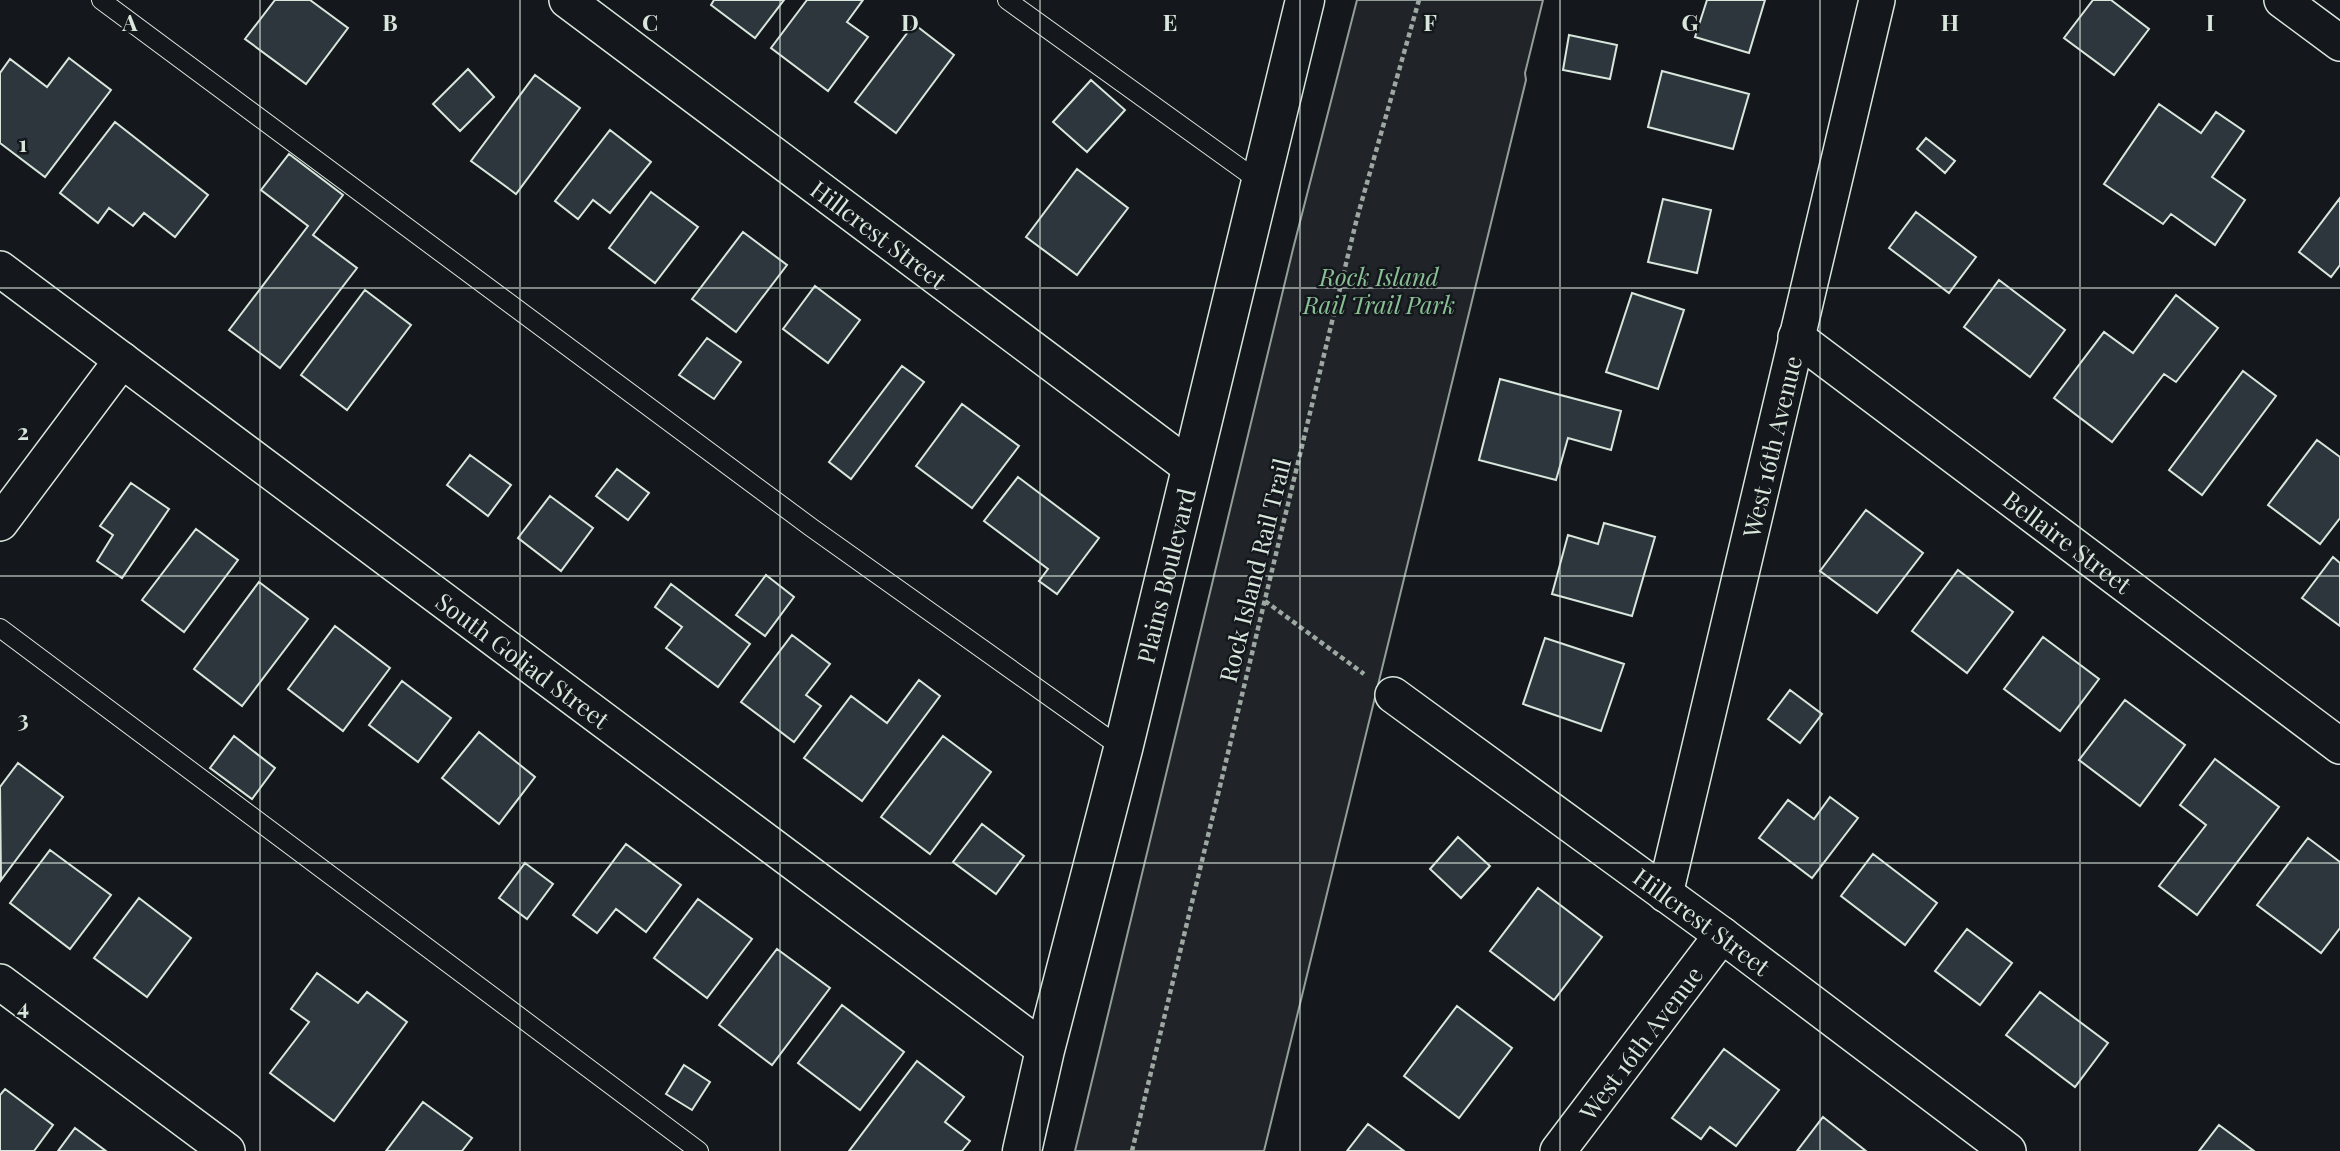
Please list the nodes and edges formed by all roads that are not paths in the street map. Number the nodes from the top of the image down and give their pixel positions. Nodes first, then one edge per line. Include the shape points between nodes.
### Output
1 (102, 0) edge
2 (567, 0) edge
3 (1007, 0) edge
4 (1305, 0) edge
5 (1877, 0) edge
6 (2281, 0) edge
7 (2340, 43) edge
8 (1260, 182) junction
9 (0, 269) edge
10 (1796, 337) junction
11 (122, 360) junction
12 (1190, 467) junction
13 (0, 523) edge
14 (0, 628) edge
15 (1392, 695) road end
16 (2340, 746) edge
17 (1122, 749) junction
18 (1665, 894) junction
19 (1722, 934) junction
20 (0, 982) edge
21 (1045, 1050) junction
22 (227, 1151) edge
23 (699, 1151) edge
24 (1022, 1151) edge
25 (1559, 1151) edge
26 (2008, 1151) edge

1 - 17 lane via 812,528
2 - 12 street, Hillcrest Street
3 - 8 lane
4 - 8 main road, Plains Boulevard
5 - 10 street, West 16th Avenue
6 - 7 street
8 - 12 main road, Plains Boulevard
9 - 11 street, South Goliad Street
10 - 16 street, Bellaire Street
10 - 18 street, West 16th Avenue
11 - 13 street
11 - 21 street, South Goliad Street
12 - 17 main road, Plains Boulevard
14 - 23 lane
15 - 18 street, Hillcrest Street
17 - 21 main road, Plains Boulevard
18 - 19 street, Hillcrest Street
19 - 25 street, West 16th Avenue
19 - 26 street, Hillcrest Street
20 - 22 street
21 - 24 main road, Plains Boulevard

